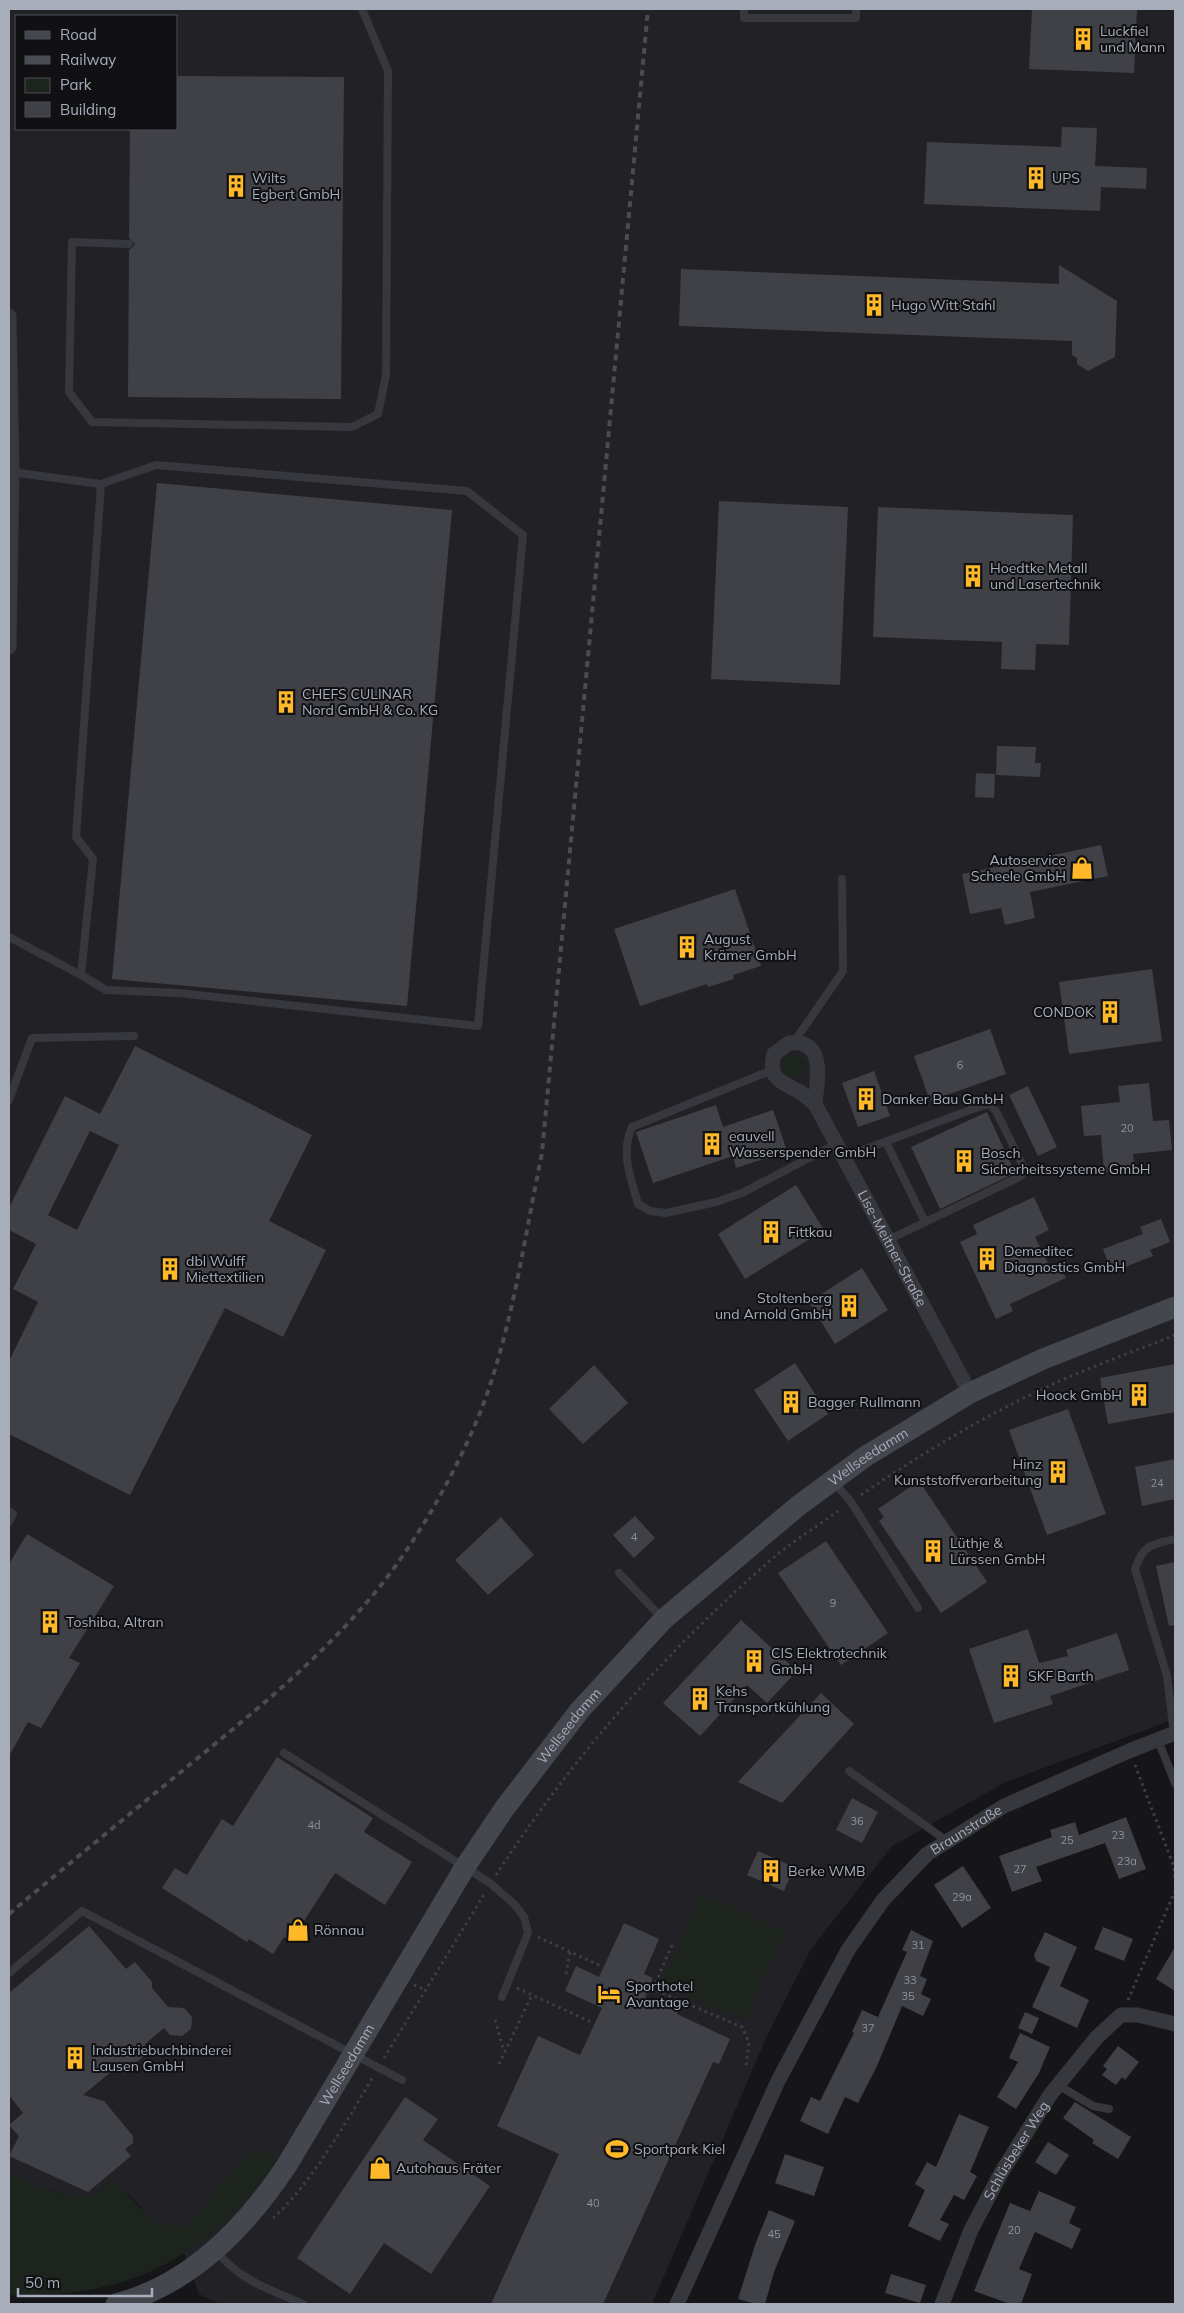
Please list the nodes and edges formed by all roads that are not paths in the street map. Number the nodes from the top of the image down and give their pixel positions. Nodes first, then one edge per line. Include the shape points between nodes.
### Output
1 (362, 9) edge
2 (744, 9) edge
3 (856, 9) edge
4 (129, 244) dead end
5 (9, 316) edge
6 (9, 388) edge
7 (11, 472) edge
8 (101, 484) junction
9 (9, 646) edge
10 (842, 878) dead end
11 (9, 937) edge
12 (81, 975) junction
13 (134, 1036) dead end
14 (794, 1042) junction
15 (772, 1070) junction
16 (9, 1100) edge
17 (815, 1104) junction
18 (886, 1142) junction
19 (840, 1151) junction
20 (925, 1222) junction
21 (888, 1240) junction
22 (1175, 1307) edge
23 (970, 1393) junction
24 (833, 1480) junction
25 (9, 1511) edge
26 (9, 1522) edge
27 (1175, 1538) edge
28 (619, 1573) dead end
29 (918, 1608) dead end
30 (664, 1620) junction
31 (1175, 1734) edge
32 (1158, 1740) junction
33 (284, 1753) dead end
34 (849, 1771) dead end
35 (1175, 1783) edge
36 (947, 1841) junction
37 (465, 1867) junction
38 (9, 1973) edge
39 (502, 1997) dead end
40 (1175, 2024) edge
41 (353, 2055) junction
42 (402, 2080) dead end
43 (1058, 2085) junction
44 (1108, 2109) dead end
45 (216, 2249) junction
46 (116, 2304) edge
47 (303, 2304) edge
48 (678, 2304) edge
49 (942, 2304) edge

1 - 4 lane via 388,71 386,375 378,414 352,427 92,422 69,392 72,242
2 - 3 lane via 744,18 856,18
5 - 6 street
6 - 7 street
7 - 8 lane
7 - 9 street
8 - 12 lane via 76,837 93,859
8 - 12 lane via 156,464 468,491 523,535 478,1026 179,992 106,990
10 - 14 lane via 843,970
11 - 12 lane
13 - 16 lane via 32,1038
14 - 15 street via 789,1042 774,1054
14 - 17 street via 813,1051 818,1062
15 - 17 street, Lise-Meitner-Straße via 777,1080
15 - 19 lane via 632,1127 627,1140 626,1163 638,1204 650,1212 666,1213 716,1202
17 - 19 street, Lise-Meitner-Straße
18 - 19 lane
18 - 20 lane
18 - 20 lane via 989,1104 996,1111 1025,1170 1021,1176
19 - 21 street, Lise-Meitner-Straße
20 - 21 lane
21 - 23 street, Lise-Meitner-Straße
22 - 23 main road, Wellseedamm via 1043,1359
23 - 24 main road, Wellseedamm via 866,1456
24 - 29 lane via 851,1502
24 - 30 main road, Wellseedamm
25 - 26 lane via 13,1514
27 - 31 lane via 1151,1544 1140,1555 1135,1569 1167,1676
28 - 30 lane
30 - 37 main road, Wellseedamm via 580,1710 504,1809
31 - 32 street, Braunstraße
32 - 35 lane
32 - 36 street, Braunstraße via 1004,1806
33 - 37 lane
34 - 36 lane
36 - 48 street, Braunstraße via 926,1854 883,1900 848,1950 778,2081
37 - 39 lane via 490,1883 524,1917 528,1933
37 - 41 main road, Wellseedamm
38 - 41 lane via 82,1911
40 - 43 street, Schlüsbeker Weg via 1138,2015 1121,2015 1097,2037
41 - 42 lane
41 - 45 main road, Wellseedamm via 273,2186 239,2228
43 - 44 lane via 1093,2106
43 - 49 street, Schlüsbeker Weg via 1001,2172 972,2230
45 - 46 main road, Wellseedamm via 154,2291
45 - 47 lane via 246,2280

